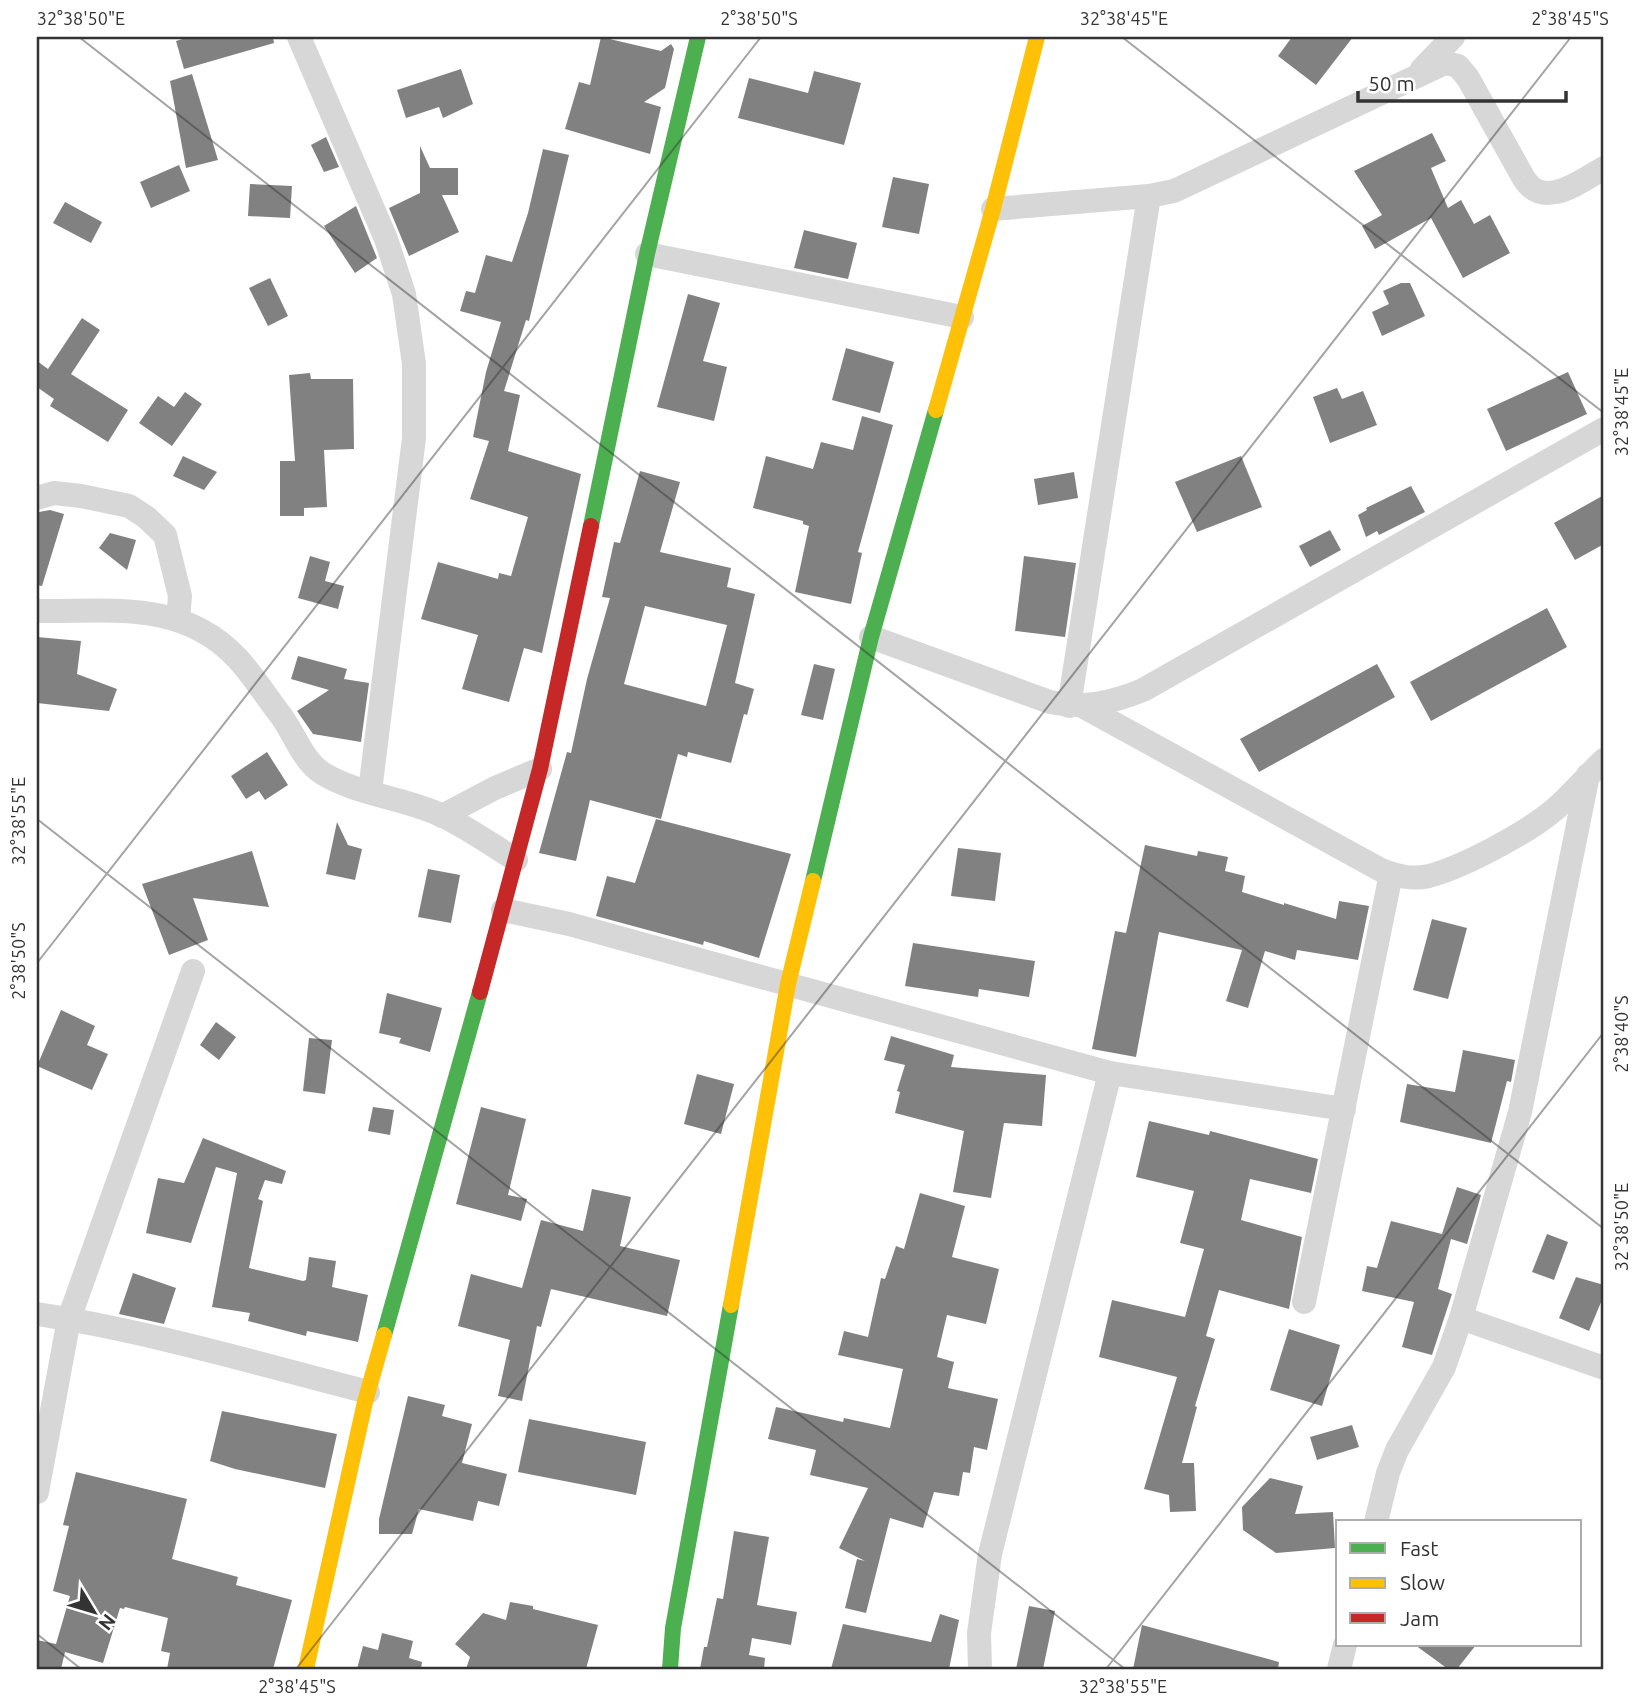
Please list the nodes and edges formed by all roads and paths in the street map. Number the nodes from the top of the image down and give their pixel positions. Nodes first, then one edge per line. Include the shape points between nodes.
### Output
1 (299, 37) edge
2 (698, 37) edge
3 (1037, 37) edge
4 (1453, 37) edge
5 (1415, 77) junction
6 (1604, 168) edge
7 (1149, 196) junction
8 (993, 209) junction
9 (647, 254) junction
10 (962, 317) junction
11 (1604, 429) edge
12 (37, 498) edge
13 (37, 611) edge
14 (178, 619) junction
15 (871, 637) junction
16 (1077, 706) junction
17 (1596, 768) edge
18 (540, 769) junction
19 (370, 791) junction
20 (442, 816) junction
21 (516, 860) junction
22 (1391, 874) junction
23 (503, 910) junction
24 (193, 971) dead end
25 (788, 984) junction
26 (1111, 1073) junction
27 (1344, 1109) junction
28 (1304, 1301) dead end
29 (37, 1314) edge
30 (1461, 1318) junction
31 (69, 1319) junction
32 (1604, 1368) edge
33 (368, 1392) junction
34 (37, 1492) edge
35 (1377, 1520) edge
36 (1345, 1646) edge
37 (306, 1669) edge
38 (670, 1669) edge
39 (980, 1669) edge
40 (1339, 1669) edge

1 - 19 street via 386,239 404,294 414,365 414,438
2 - 9 street
3 - 8 street
4 - 5 street
5 - 6 street via 1445,63 1458,66 1528,185 1537,192 1546,195 1563,190
5 - 7 street via 1195,183
7 - 8 street
7 - 16 street
8 - 10 street
9 - 10 street
9 - 18 street
10 - 15 street
11 - 16 street via 1143,690 1101,705
12 - 14 street via 54,493 81,496 129,506 146,517 165,535 177,575
13 - 14 street via 124,610
14 - 19 street via 235,656 320,772
15 - 16 street via 1027,695
15 - 25 street
16 - 22 street
17 - 22 street via 1527,831 1427,876
17 - 30 street via 1520,1112
18 - 20 street
18 - 21 street
19 - 20 street
20 - 21 street
21 - 23 street
22 - 27 street
23 - 25 street
23 - 33 street
24 - 31 street
25 - 26 street
25 - 38 street via 673,1628
26 - 27 street
26 - 39 street via 990,1554 979,1633
27 - 28 street
29 - 31 street
30 - 32 street
30 - 35 street via 1444,1367 1397,1450
31 - 33 street
31 - 34 street
33 - 37 street
36 - 40 street

